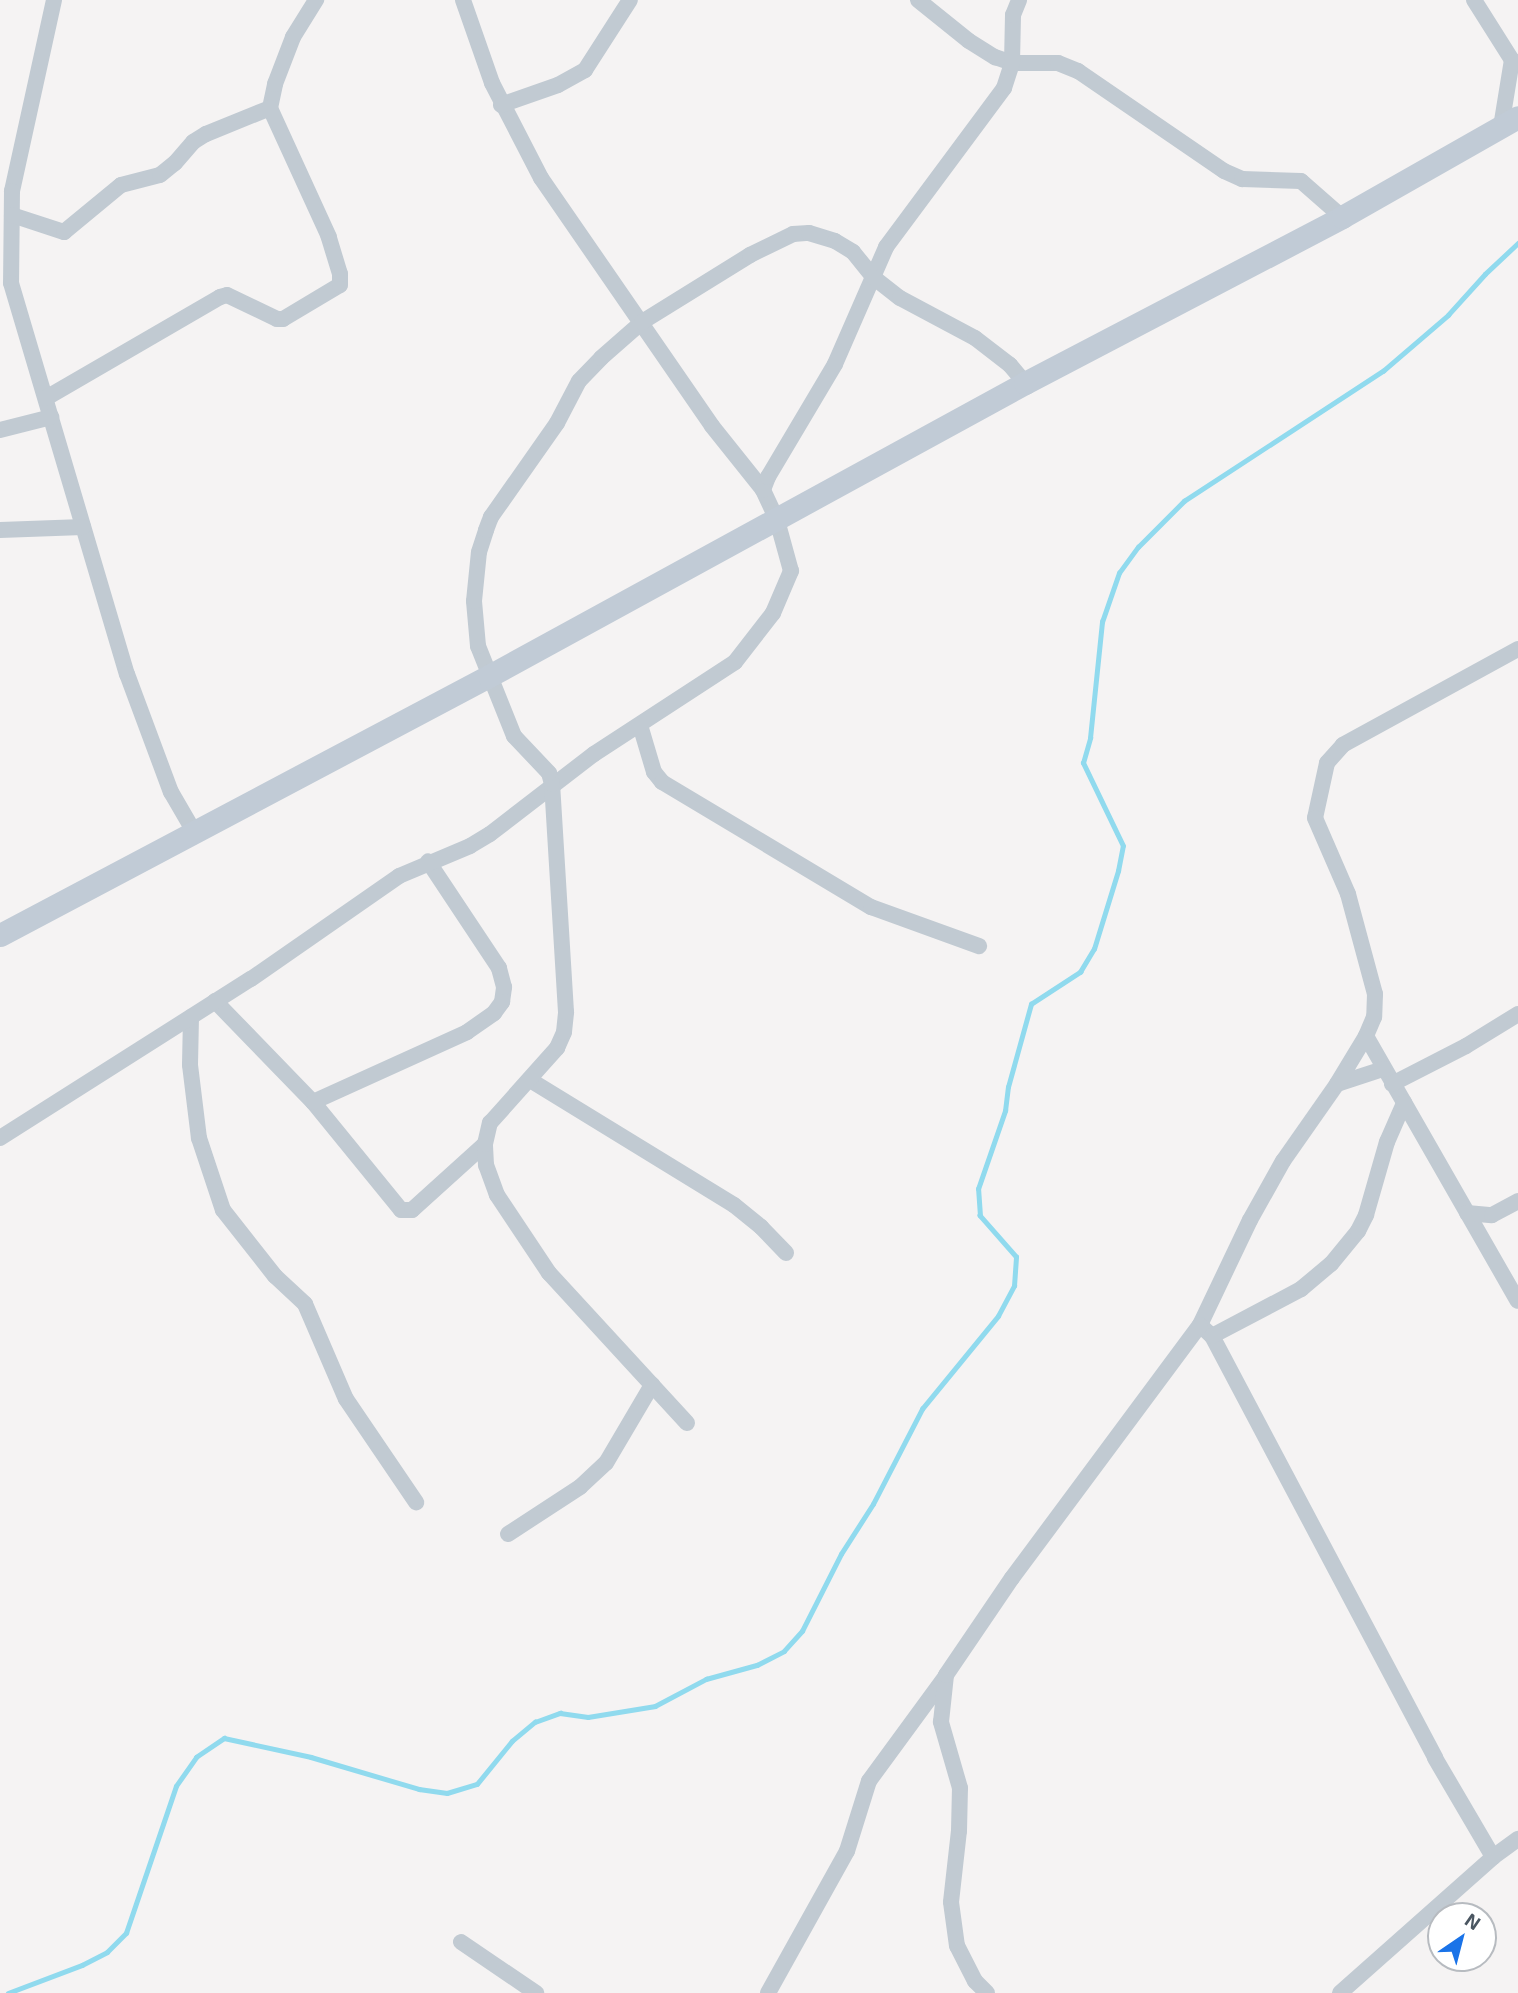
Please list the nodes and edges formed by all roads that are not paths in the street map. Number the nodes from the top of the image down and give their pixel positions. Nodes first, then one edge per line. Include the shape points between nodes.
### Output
1 (316, 0) edge
2 (463, 0) edge
3 (630, 0) edge
4 (918, 0) edge
5 (1019, 0) edge
6 (1474, 0) edge
7 (47, 2) edge
8 (1515, 62) edge
9 (1012, 63) junction
10 (501, 105) junction
11 (270, 108) junction
12 (1510, 122) edge
13 (6, 186) edge
14 (12, 215) junction
15 (1342, 217) junction
16 (873, 277) junction
17 (6, 287) edge
18 (642, 322) junction
19 (1025, 383) junction
20 (46, 398) junction
21 (51, 417) junction
22 (0, 430) edge
23 (763, 490) junction
24 (777, 520) junction
25 (83, 527) junction
26 (0, 530) edge
27 (1518, 649) edge
28 (489, 676) junction
29 (640, 725) junction
30 (552, 784) junction
31 (193, 830) junction
32 (428, 861) junction
33 (0, 935) edge
34 (979, 946) dead end
35 (215, 1001) junction
36 (1518, 1014) edge
37 (191, 1017) junction
38 (1366, 1036) junction
39 (1383, 1069) junction
40 (530, 1080) junction
41 (1337, 1084) junction
42 (1392, 1084) junction
43 (313, 1102) junction
44 (1404, 1103) junction
45 (0, 1138) edge
46 (485, 1144) junction
47 (1518, 1201) edge
48 (1467, 1213) junction
49 (1492, 1215) junction
50 (1484, 1242) junction
51 (786, 1254) dead end
52 (1518, 1301) edge
53 (1206, 1331) junction
54 (652, 1385) junction
55 (687, 1423) dead end
56 (416, 1502) dead end
57 (508, 1534) dead end
58 (946, 1675) junction
59 (1518, 1839) edge
60 (1493, 1857) junction
61 (461, 1942) dead end
62 (536, 1993) edge
63 (768, 1993) edge
64 (987, 1993) edge
65 (1340, 1993) edge

1 - 11 street via 293,37
2 - 10 street
3 - 10 street via 585,70
4 - 9 street via 969,41
5 - 9 street via 1013,15
6 - 8 street
7 - 13 street
8 - 12 street
9 - 15 street via 1058,64 1078,71 1224,171 1242,179 1301,181
9 - 16 street via 1004,88 902,223
10 - 18 street via 541,178
11 - 14 street via 193,142 160,175 121,186 64,232
11 - 20 street via 328,237 340,285 277,319 227,295 220,296
12 - 15 main road
13 - 14 street
14 - 17 street
15 - 19 main road
16 - 18 street via 853,252 835,241 810,233 793,234 750,255
16 - 19 street via 922,312 975,338
16 - 23 street via 835,363
17 - 20 street
18 - 23 street via 712,426
18 - 28 street via 579,381 534,460 491,517 479,552 474,601 478,646
19 - 24 main road
20 - 21 street
21 - 22 street
21 - 25 street
23 - 24 street
24 - 28 main road
24 - 29 street via 791,571 773,613 734,662
25 - 26 street
25 - 31 street via 127,674 172,792
27 - 38 street via 1354,738 1327,763 1315,818 1348,894 1375,994 1374,1017
28 - 30 street via 514,736 549,773
28 - 31 main road
29 - 30 street
29 - 34 street via 654,772 662,782 871,907
30 - 32 street via 490,834
30 - 40 street via 566,1012 557,1048
31 - 33 main road
32 - 35 street via 368,896
32 - 43 street via 499,968 502,1002 467,1032
35 - 37 street
35 - 43 street
36 - 42 street
37 - 45 street
37 - 56 street via 191,1078 199,1138 223,1210 275,1276 305,1304 346,1399
38 - 39 street
38 - 41 street
39 - 41 street
39 - 42 street
40 - 46 street via 491,1123
40 - 51 street via 734,1205
41 - 53 street via 1283,1161 1250,1220
42 - 44 street
43 - 46 street via 405,1212
44 - 48 street
44 - 53 street via 1387,1142 1366,1215 1331,1264 1301,1289
46 - 54 street via 486,1165 497,1195 549,1273
47 - 49 street
48 - 49 street
48 - 50 street
49 - 50 street
50 - 52 street
53 - 58 street via 1020,1567
53 - 60 street
54 - 55 street
54 - 57 street via 606,1463 580,1487
58 - 63 street via 869,1780 847,1851
58 - 64 street via 941,1722 960,1788 951,1902 957,1946 975,1981
59 - 60 street
60 - 65 street
61 - 62 street

